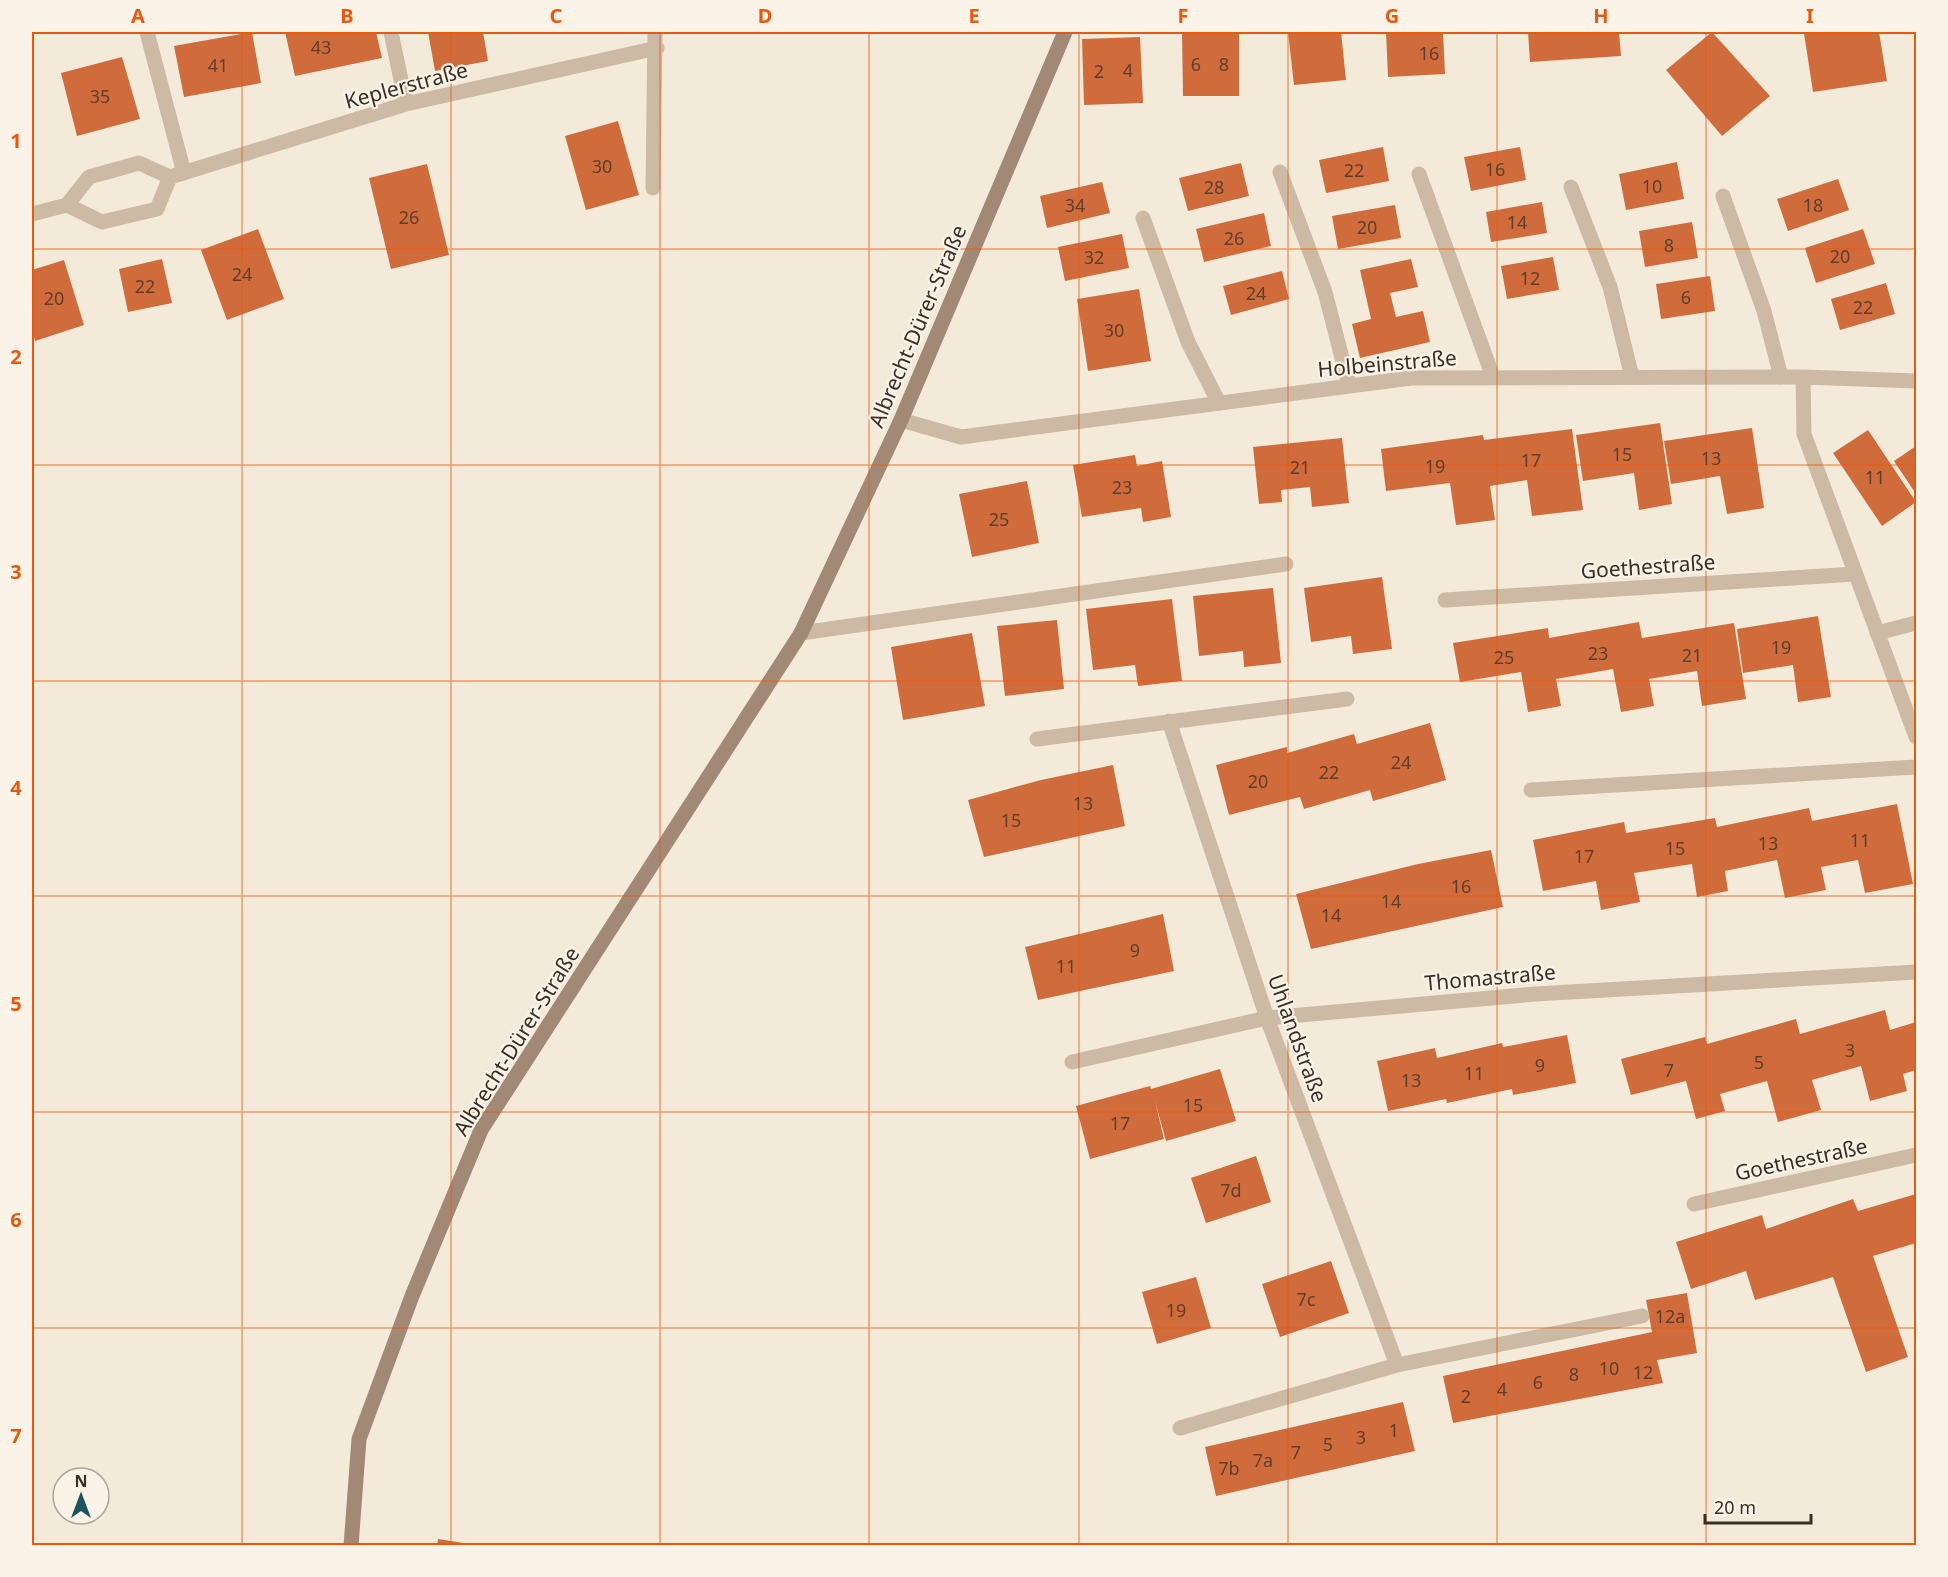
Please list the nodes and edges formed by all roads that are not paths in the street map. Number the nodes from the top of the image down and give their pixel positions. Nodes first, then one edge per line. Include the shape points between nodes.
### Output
1 (147, 32) edge
2 (391, 32) edge
3 (655, 32) edge
4 (1065, 32) edge
5 (657, 48) junction
6 (406, 104) junction
7 (1280, 172) dead end
8 (1419, 174) dead end
9 (177, 175) junction
10 (653, 188) dead end
11 (1571, 188) dead end
12 (1723, 196) dead end
13 (67, 205) junction
14 (32, 214) edge
15 (1143, 218) dead end
16 (1493, 377) junction
17 (1632, 377) junction
18 (1781, 377) junction
19 (1803, 377) junction
20 (1917, 381) edge
21 (1349, 385) junction
22 (1219, 403) junction
23 (901, 420) junction
24 (1286, 564) dead end
25 (1855, 574) junction
26 (1445, 600) dead end
27 (1917, 623) edge
28 (801, 633) junction
29 (1877, 633) junction
30 (1347, 699) dead end
31 (1169, 721) junction
32 (1917, 736) edge
33 (1037, 739) dead end
34 (1917, 767) edge
35 (1531, 789) dead end
36 (1917, 972) edge
37 (1267, 1018) junction
38 (1071, 1062) dead end
39 (1917, 1155) edge
40 (1694, 1204) dead end
41 (1642, 1316) dead end
42 (1397, 1365) junction
43 (1180, 1428) dead end
44 (351, 1545) edge

1 - 9 street
2 - 6 street
3 - 5 street
4 - 23 street, Albrecht-Dürer-Straße
5 - 6 street, Keplerstraße
5 - 10 street
6 - 9 street, Keplerstraße
7 - 21 street via 1326,292
8 - 16 street
9 - 13 street via 139,163 89,177
9 - 13 street via 157,209 102,222
11 - 17 street via 1610,287
12 - 18 street via 1764,311
13 - 14 street
15 - 22 street via 1188,342
16 - 17 street, Holbeinstraße
16 - 21 street, Holbeinstraße via 1411,378
17 - 18 street, Holbeinstraße
18 - 19 street, Holbeinstraße
19 - 20 street, Holbeinstraße
19 - 25 street via 1804,434
21 - 22 street, Holbeinstraße
22 - 23 street, Holbeinstraße via 961,437
23 - 28 street, Albrecht-Dürer-Straße
24 - 28 street
25 - 26 street, Goethestraße
25 - 29 street
27 - 29 street
28 - 44 street, Albrecht-Dürer-Straße via 481,1130 412,1296 359,1439
29 - 32 street
30 - 31 street
31 - 33 street
31 - 37 street, Uhlandstraße
34 - 35 street
36 - 37 street, Thomastraße via 1536,994
37 - 38 street, Thomastraße
37 - 42 street, Uhlandstraße
39 - 40 street, Goethestraße
41 - 42 street
42 - 43 street

